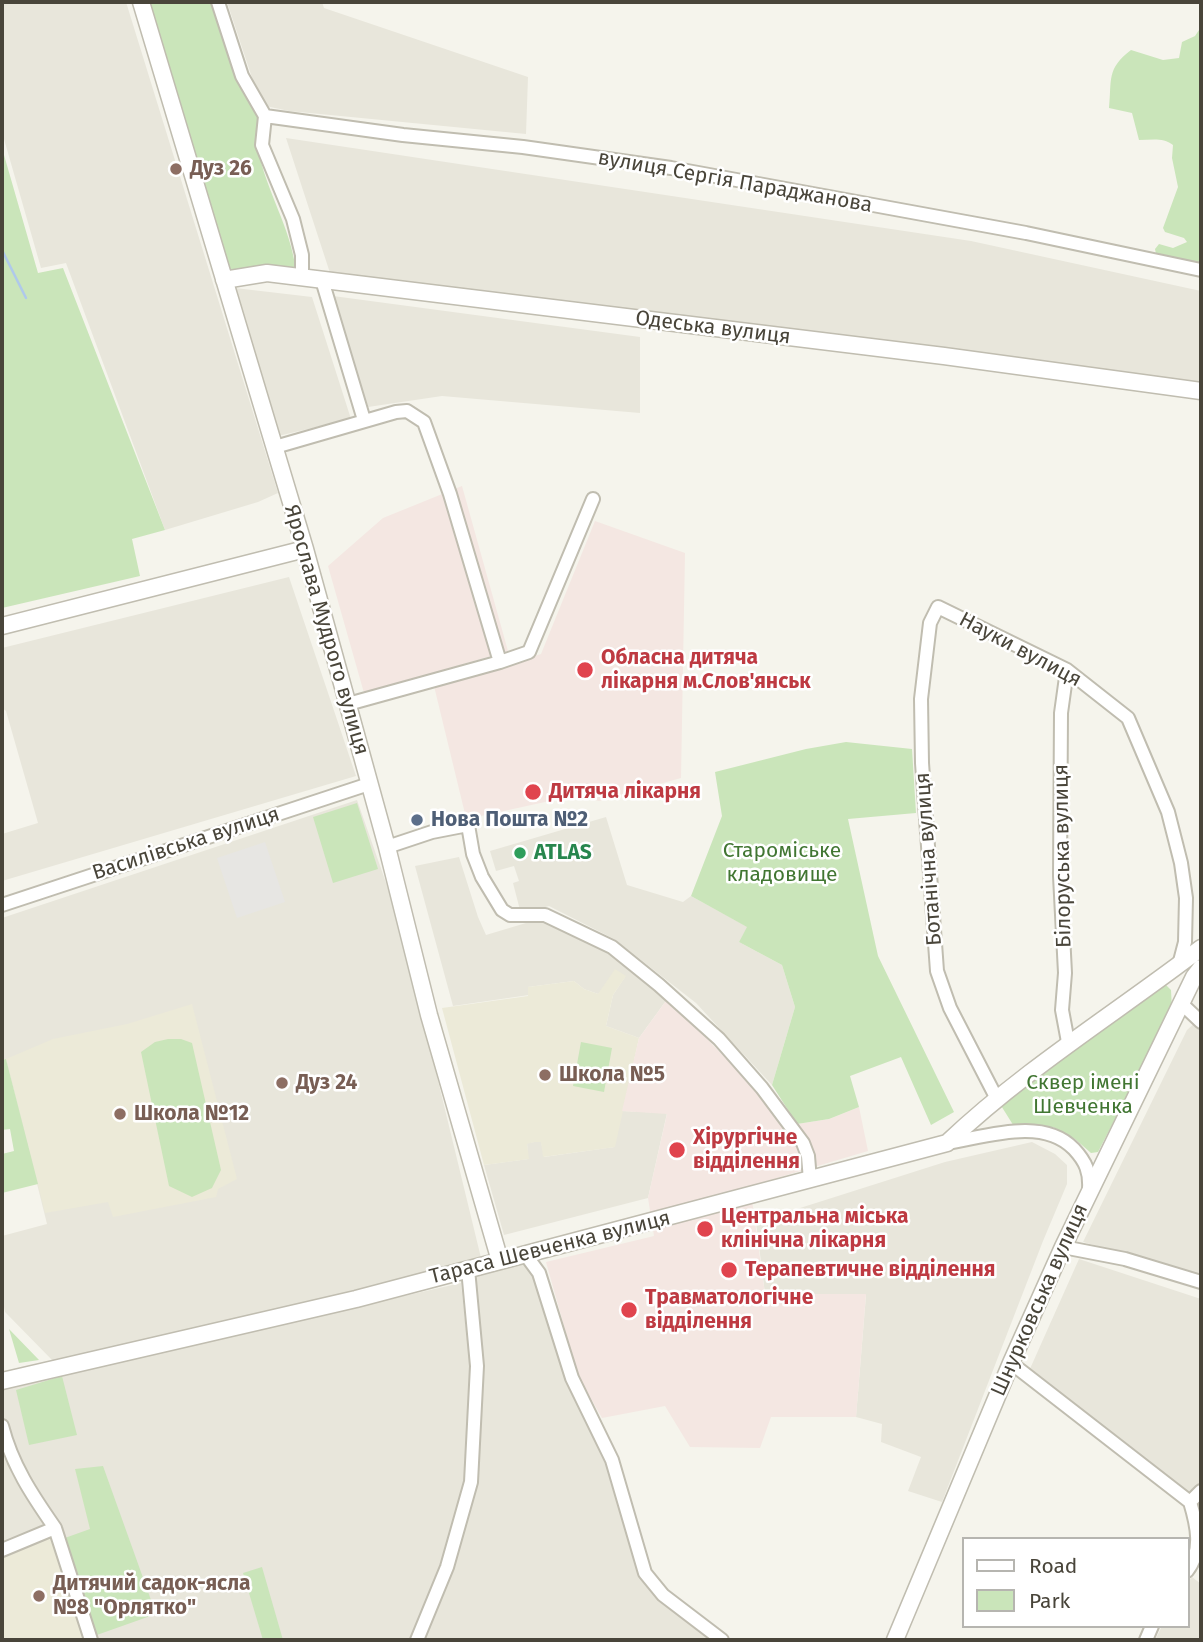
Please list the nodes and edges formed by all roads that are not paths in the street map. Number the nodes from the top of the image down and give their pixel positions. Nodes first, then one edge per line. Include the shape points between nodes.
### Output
1 (141, 2) edge
2 (218, 2) edge
3 (265, 116) junction
4 (1201, 270) edge
5 (302, 278) junction
6 (224, 279) junction
7 (323, 281) junction
8 (1201, 391) edge
9 (364, 419) junction
10 (275, 447) junction
11 (593, 499) dead end
12 (305, 549) junction
13 (938, 607) joint
14 (2, 626) edge
15 (500, 662) junction
16 (1067, 670) junction
17 (348, 704) junction
18 (369, 784) junction
19 (387, 847) junction
20 (2, 905) edge
21 (1201, 948) edge
22 (1179, 965) junction
23 (1201, 968) edge
24 (1178, 1008) junction
25 (1201, 1022) edge
26 (1068, 1042) junction
27 (997, 1099) junction
28 (947, 1143) junction
29 (810, 1180) junction
30 (1089, 1190) junction
31 (1063, 1247) junction
32 (525, 1254) junction
33 (500, 1261) junction
34 (468, 1269) junction
35 (1201, 1282) edge
36 (1011, 1363) junction
37 (2, 1381) edge
38 (2, 1426) edge
39 (1201, 1491) edge
40 (1190, 1502) junction
41 (55, 1528) junction
42 (2, 1550) edge
43 (1199, 1563) edge
44 (92, 1640) edge
45 (417, 1640) edge
46 (722, 1640) edge
47 (895, 1640) edge

1 - 6 street, Ярослава Мудрого вулиця
2 - 3 street via 242,76
3 - 4 street, вулиця Сергія Параджанова via 671,168
3 - 5 street via 262,145 293,219
5 - 6 street, Одеська вулиця via 267,273
5 - 7 street, Одеська вулиця
6 - 10 street, Ярослава Мудрого вулиця
7 - 8 street, Одеська вулиця
7 - 9 street
9 - 10 street
9 - 15 street via 407,411 424,422
10 - 12 street, Ярослава Мудрого вулиця
11 - 15 street via 529,652
12 - 14 street
12 - 17 street, Ярослава Мудрого вулиця
13 - 16 street, Науки вулиця
13 - 27 street, Ботанічна вулиця via 930,623 921,699 937,971 950,1008
15 - 17 street
16 - 22 street, Науки вулиця via 1128,718 1168,812 1186,898 1185,942
16 - 26 street, Білоруська вулиця via 1061,713 1060,876 1065,973 1062,1010
17 - 18 street, Ярослава Мудрого вулиця
18 - 19 street, Ярослава Мудрого вулиця
18 - 20 street, Василівська вулиця
19 - 29 street via 468,825 482,877 502,910 510,915 545,915 612,947 659,985 719,1039 762,1088 803,1143
19 - 33 street, Ярослава Мудрого вулиця via 429,1015
21 - 22 street, Тараса Шевченка вулиця
22 - 26 street, Тараса Шевченка вулиця
23 - 24 street, Шнурковська вулиця
24 - 25 street via 1184,1006
24 - 30 street, Шнурковська вулиця
26 - 27 street, Тараса Шевченка вулиця
27 - 28 street, Тараса Шевченка вулиця
28 - 29 street, Тараса Шевченка вулиця
28 - 30 street via 1033,1130 1052,1135 1083,1159
29 - 32 street, Тараса Шевченка вулиця
30 - 31 street, Шнурковська вулиця
31 - 35 street via 1125,1259
31 - 36 street, Шнурковська вулиця
32 - 33 street, Тараса Шевченка вулиця
32 - 46 street via 539,1273 572,1378 612,1460 645,1573 663,1595
33 - 34 street, Тараса Шевченка вулиця
34 - 37 street, Тараса Шевченка вулиця
34 - 45 street via 477,1366 471,1482 447,1567
36 - 40 street
36 - 47 street, Шнурковська вулиця
38 - 41 street via 26,1488
39 - 40 street
40 - 43 street via 1198,1529
41 - 42 street
41 - 44 street

